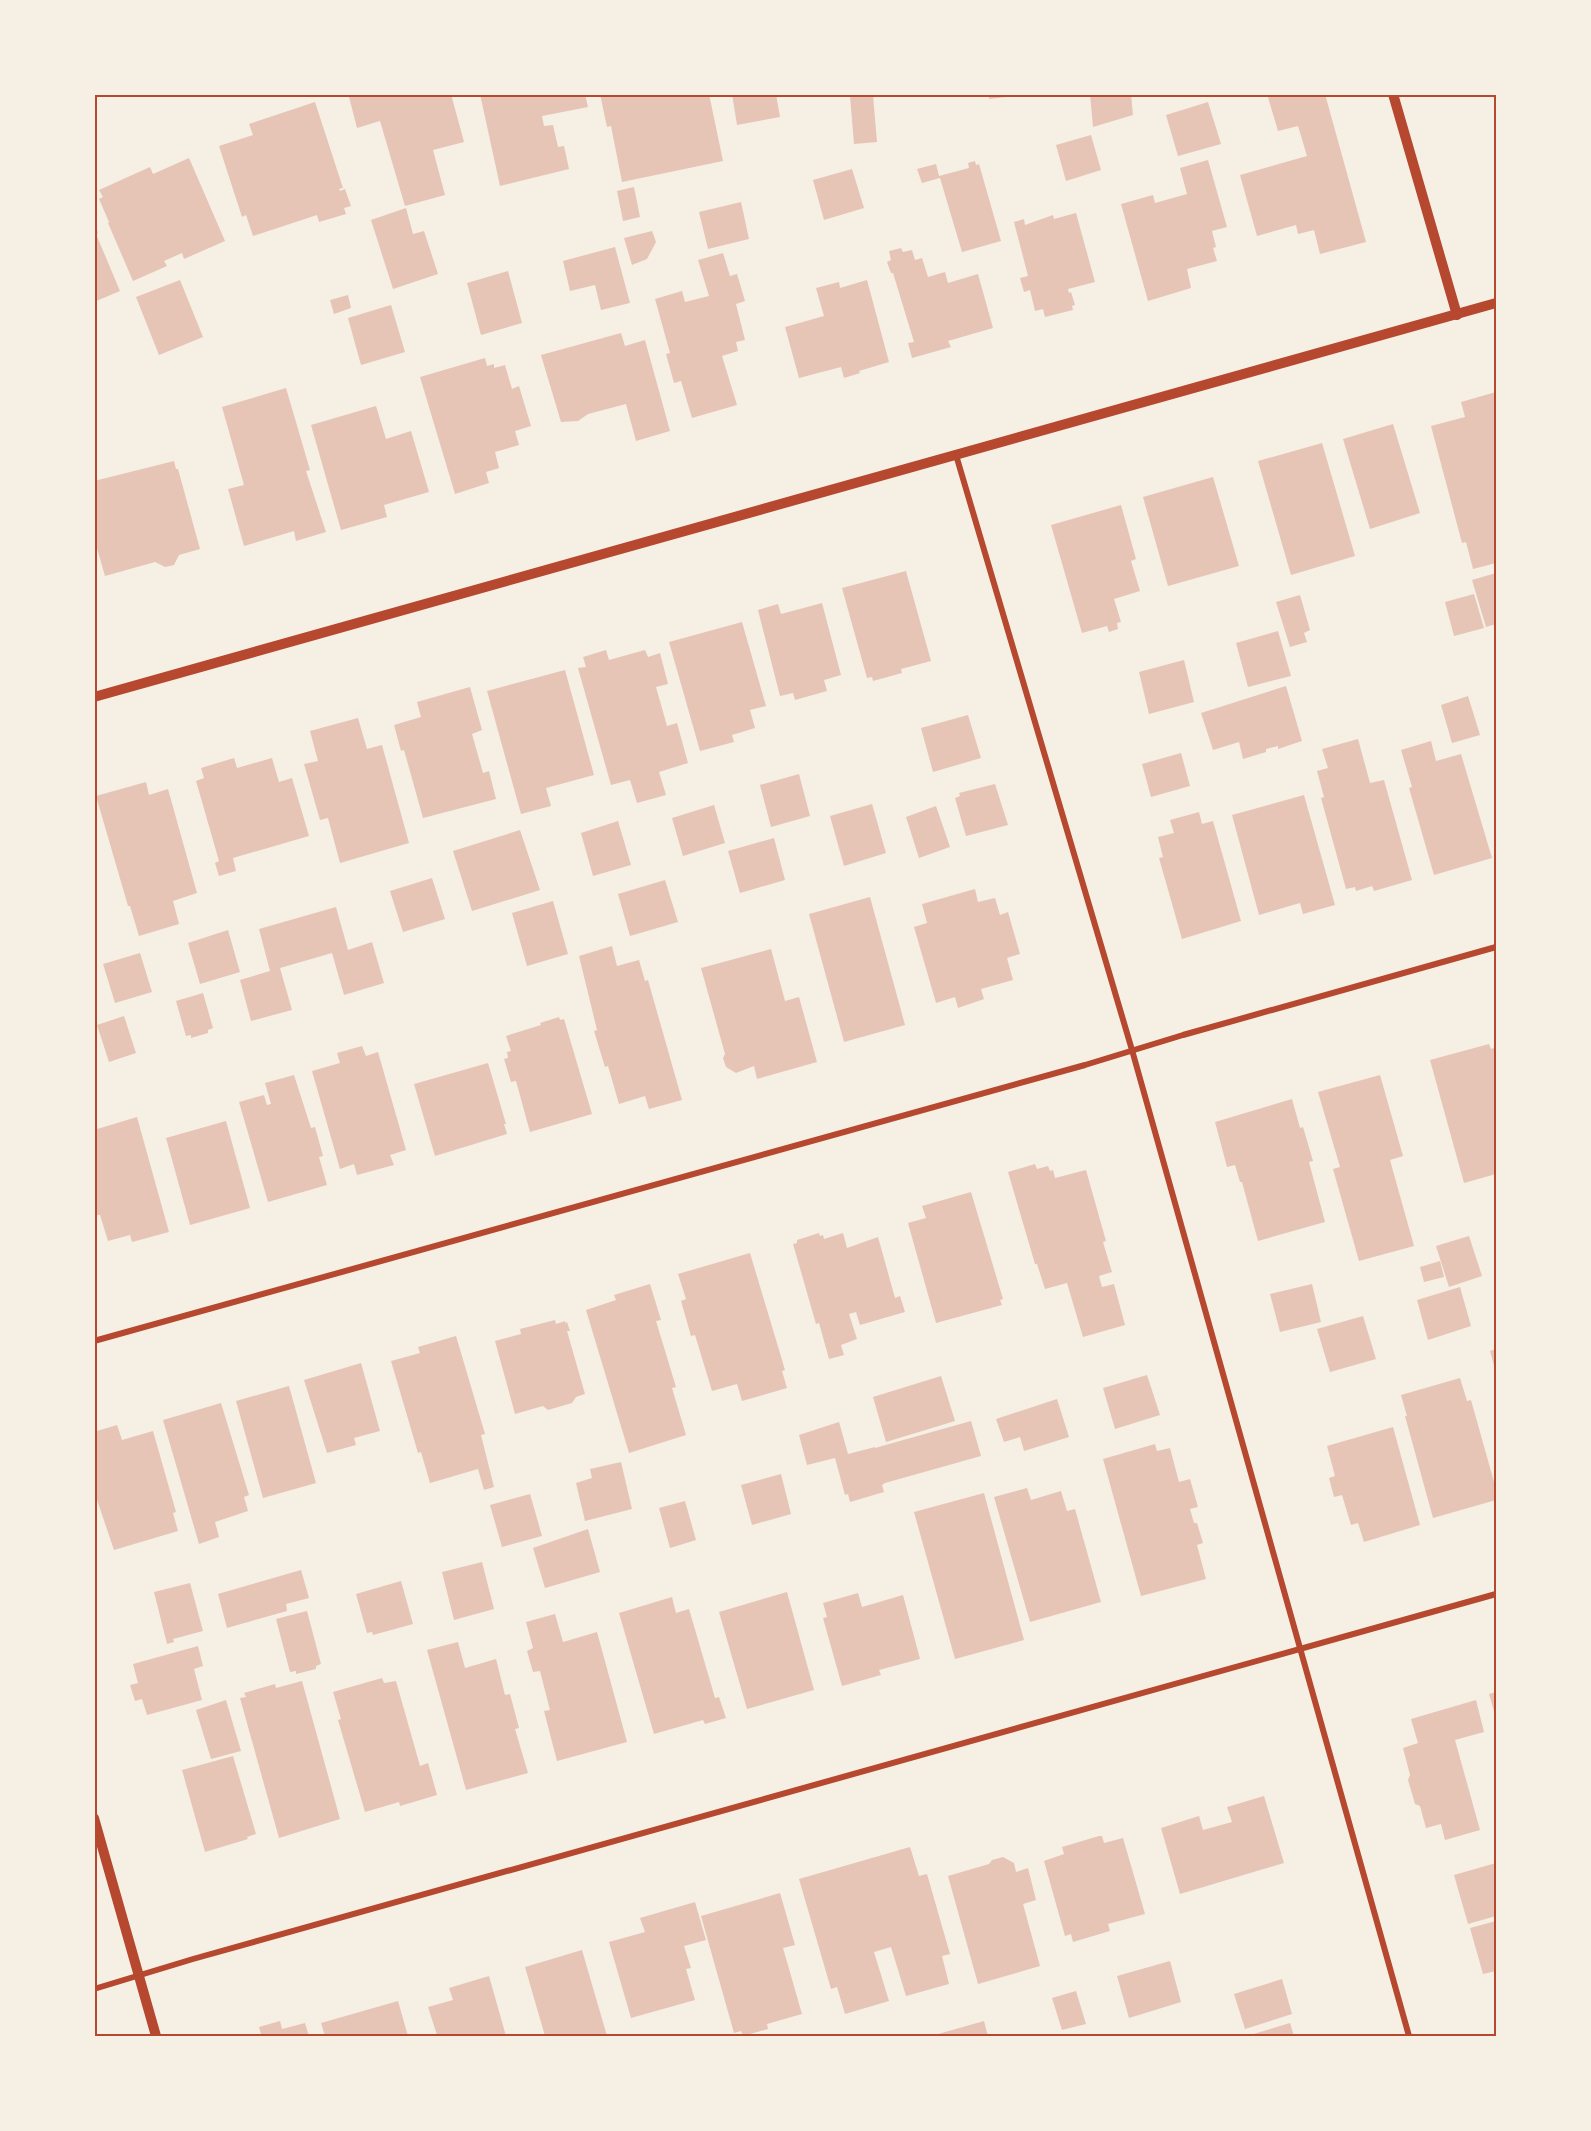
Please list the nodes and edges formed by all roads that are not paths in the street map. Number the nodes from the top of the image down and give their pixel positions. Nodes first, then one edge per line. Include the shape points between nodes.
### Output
1 (1393, 94) edge
2 (1497, 303) edge
3 (1456, 315) junction
4 (956, 455) junction
5 (94, 697) edge
6 (1497, 947) edge
7 (1132, 1050) junction
8 (94, 1341) edge
9 (1497, 1594) edge
10 (1300, 1650) junction
11 (94, 1818) edge
12 (138, 1976) junction
13 (94, 1989) edge
14 (156, 2037) edge
15 (1409, 2037) edge

1 - 3 street
2 - 3 street
3 - 4 street
4 - 5 street
4 - 7 street
6 - 7 street
7 - 8 street
7 - 10 street
9 - 10 street
10 - 12 street
10 - 15 street
11 - 12 street
12 - 13 street
12 - 14 street

